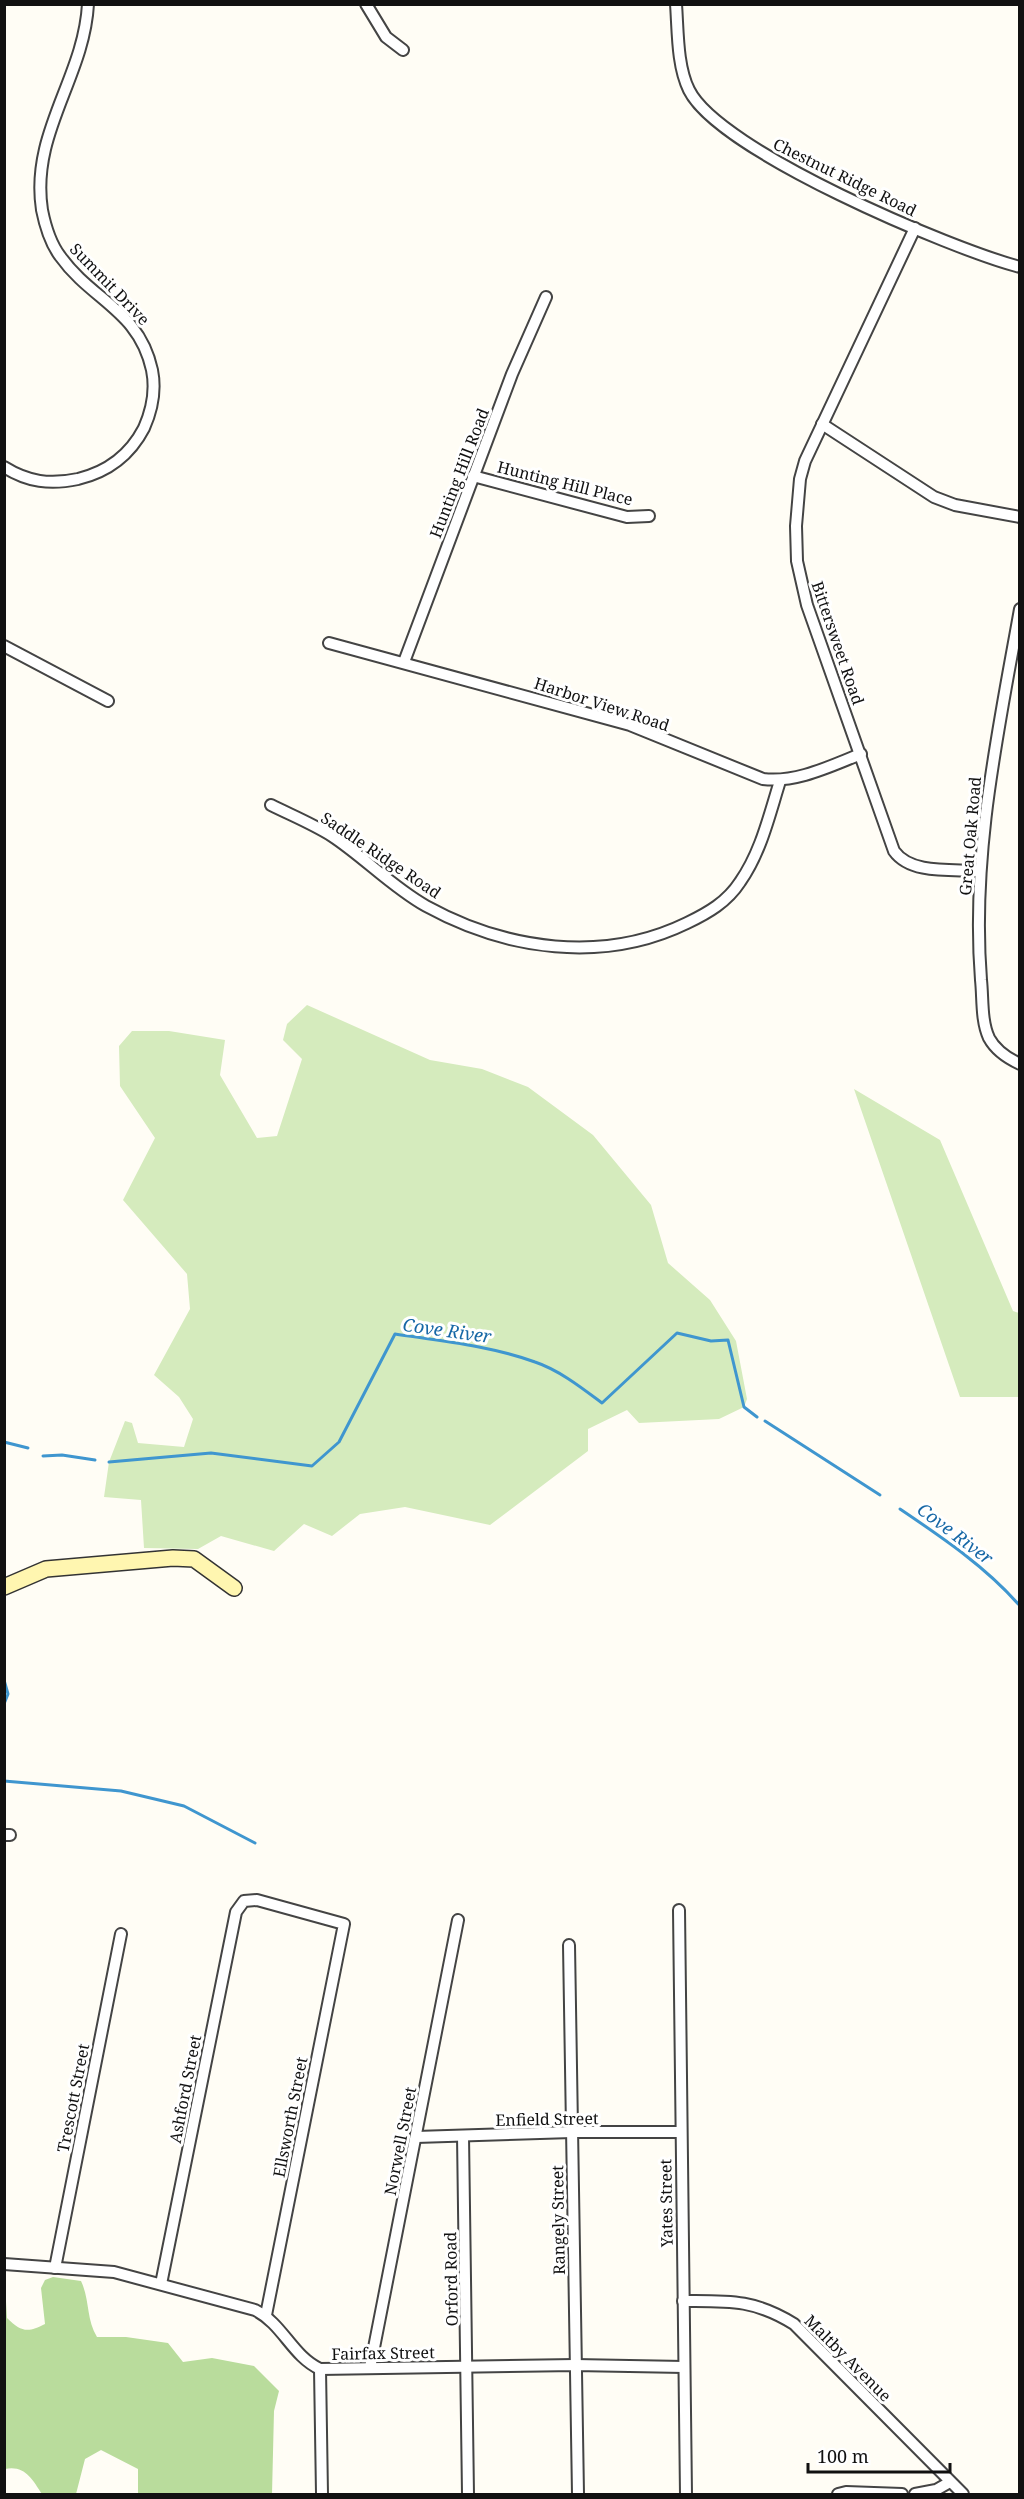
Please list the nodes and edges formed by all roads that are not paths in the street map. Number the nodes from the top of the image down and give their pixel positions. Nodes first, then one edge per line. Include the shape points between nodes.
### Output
1 (88, 4) edge
2 (366, 4) edge
3 (676, 4) edge
4 (403, 50) dead end
5 (915, 228) junction
6 (1020, 267) edge
7 (546, 297) dead end
8 (822, 424) junction
9 (4, 467) edge
10 (474, 476) junction
11 (649, 516) dead end
12 (1020, 517) edge
13 (1020, 609) edge
14 (329, 643) dead end
15 (4, 646) edge
16 (404, 662) junction
17 (108, 701) dead end
18 (861, 754) junction
19 (780, 781) junction
20 (271, 805) dead end
21 (979, 871) junction
22 (1020, 1064) edge
23 (4, 1587) edge
24 (234, 1588) dead end
25 (679, 1910) dead end
26 (458, 1920) dead end
27 (344, 1924) joint
28 (121, 1934) dead end
29 (569, 1945) dead end
30 (572, 2132) junction
31 (680, 2132) junction
32 (464, 2136) junction
33 (416, 2137) junction
34 (4, 2264) edge
35 (55, 2268) junction
36 (161, 2284) junction
37 (683, 2301) junction
38 (266, 2315) junction
39 (575, 2365) junction
40 (467, 2366) junction
41 (684, 2367) junction
42 (370, 2368) junction
43 (320, 2369) junction
44 (950, 2482) junction
45 (322, 2494) edge
46 (468, 2494) edge
47 (578, 2494) edge
48 (686, 2494) edge
49 (838, 2494) edge
50 (902, 2494) edge
51 (915, 2494) edge
52 (963, 2494) edge

1 - 9 street, Summit Drive via 82,41 43,150 42,211 60,256 140,335 153,378 151,406 142,431 130,448 103,470 61,483 20,477
2 - 4 street via 386,37
3 - 5 street, Chestnut Ridge Road via 684,75 689,90 704,110 783,165
5 - 6 street, Chestnut Ridge Road
5 - 8 street, Bittersweet Road
7 - 10 street, Hunting Hill Road
8 - 12 street via 934,497 955,505
8 - 18 street, Bittersweet Road via 800,479 795,526 797,561 807,605
10 - 11 street, Hunting Hill Place via 627,517
10 - 16 street, Hunting Hill Road
13 - 21 street, Great Oak Road via 986,798
14 - 16 street, Harbor View Road
15 - 17 street
16 - 19 street, Harbor View Road via 630,725 763,779
18 - 19 street
18 - 21 street, Bittersweet Road via 899,858 925,868
19 - 20 street, Saddle Ridge Road via 758,853 739,884 713,910 633,943 574,949 490,935 425,906 331,835
21 - 22 street, Great Oak Road via 978,942 986,1027 994,1046
23 - 24 street via 46,1569 173,1558 194,1559
25 - 31 street, Yates Street
26 - 33 street, Norwell Street
27 - 36 street, Ashford Street via 256,1900 244,1901 236,1912
27 - 38 street, Ellsworth Street
28 - 35 street, Trescott Street
29 - 30 street, Rangely Street
30 - 31 street, Enfield Street
30 - 32 street, Enfield Street
30 - 39 street, Rangely Street
31 - 37 street, Yates Street
32 - 33 street, Enfield Street
32 - 40 street, Orford Road
33 - 42 street, Norwell Street
34 - 35 street
35 - 36 street via 114,2272
36 - 38 street
37 - 41 street, Yates Street
37 - 44 street, Maltby Avenue via 749,2303 794,2324
38 - 43 street, Fairfax Street via 302,2358
39 - 40 street, Fairfax Street
39 - 41 street, Fairfax Street
39 - 47 street, Rangely Street
40 - 42 street, Fairfax Street
40 - 46 street, Orford Road
41 - 48 street, Yates Street
42 - 43 street, Fairfax Street
43 - 45 street
44 - 51 street via 936,2490
44 - 52 street, Maltby Avenue
49 - 50 street

